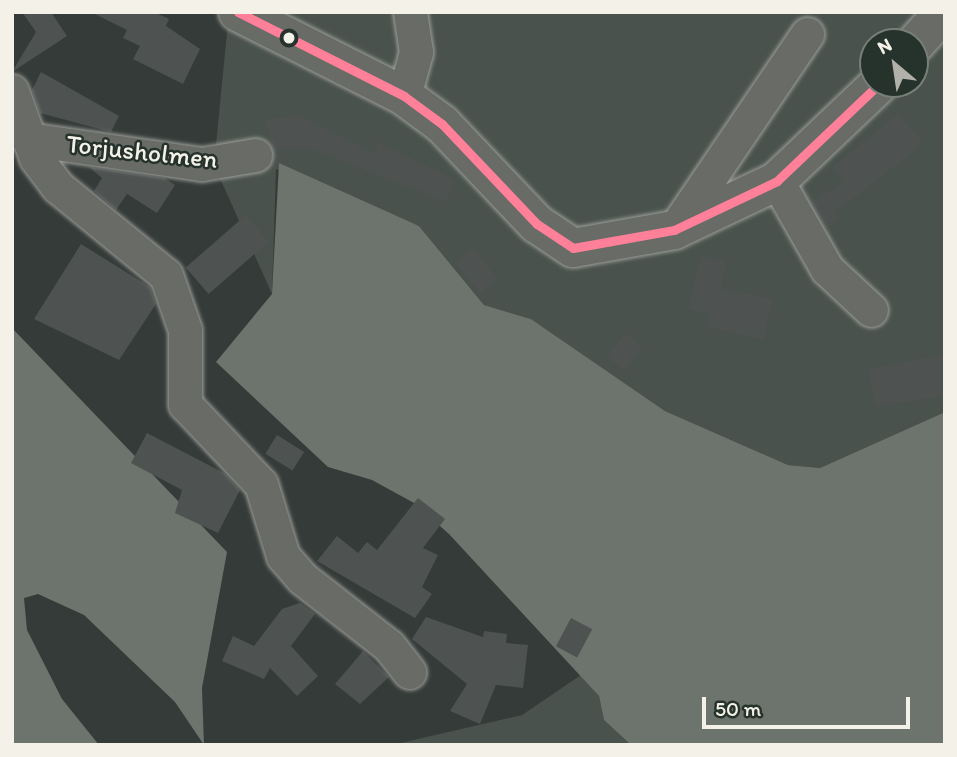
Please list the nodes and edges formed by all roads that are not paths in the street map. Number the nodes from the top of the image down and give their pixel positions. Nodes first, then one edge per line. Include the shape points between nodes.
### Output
1 (238, 12) edge
2 (410, 12) edge
3 (944, 12) edge
4 (285, 24) edge
5 (929, 29) edge
6 (807, 34) dead end
7 (12, 91) edge
8 (404, 96) junction
9 (864, 98) edge
10 (28, 139) junction
11 (255, 155) dead end
12 (777, 181) junction
13 (674, 230) junction
14 (871, 310) dead end
15 (409, 672) dead end

1 - 4 main road
2 - 8 street via 416,52
3 - 5 main road
4 - 8 main road
6 - 13 street
7 - 10 street, Torjusholmen
8 - 13 main road via 442,124 537,224 573,248 635,242
9 - 12 main road
10 - 11 street, Torjusholmen via 202,164
10 - 15 street, Torjusholmen via 58,187 166,275 185,330 185,404 261,484 284,556 302,579 389,646
12 - 13 main road
12 - 14 street via 827,269

